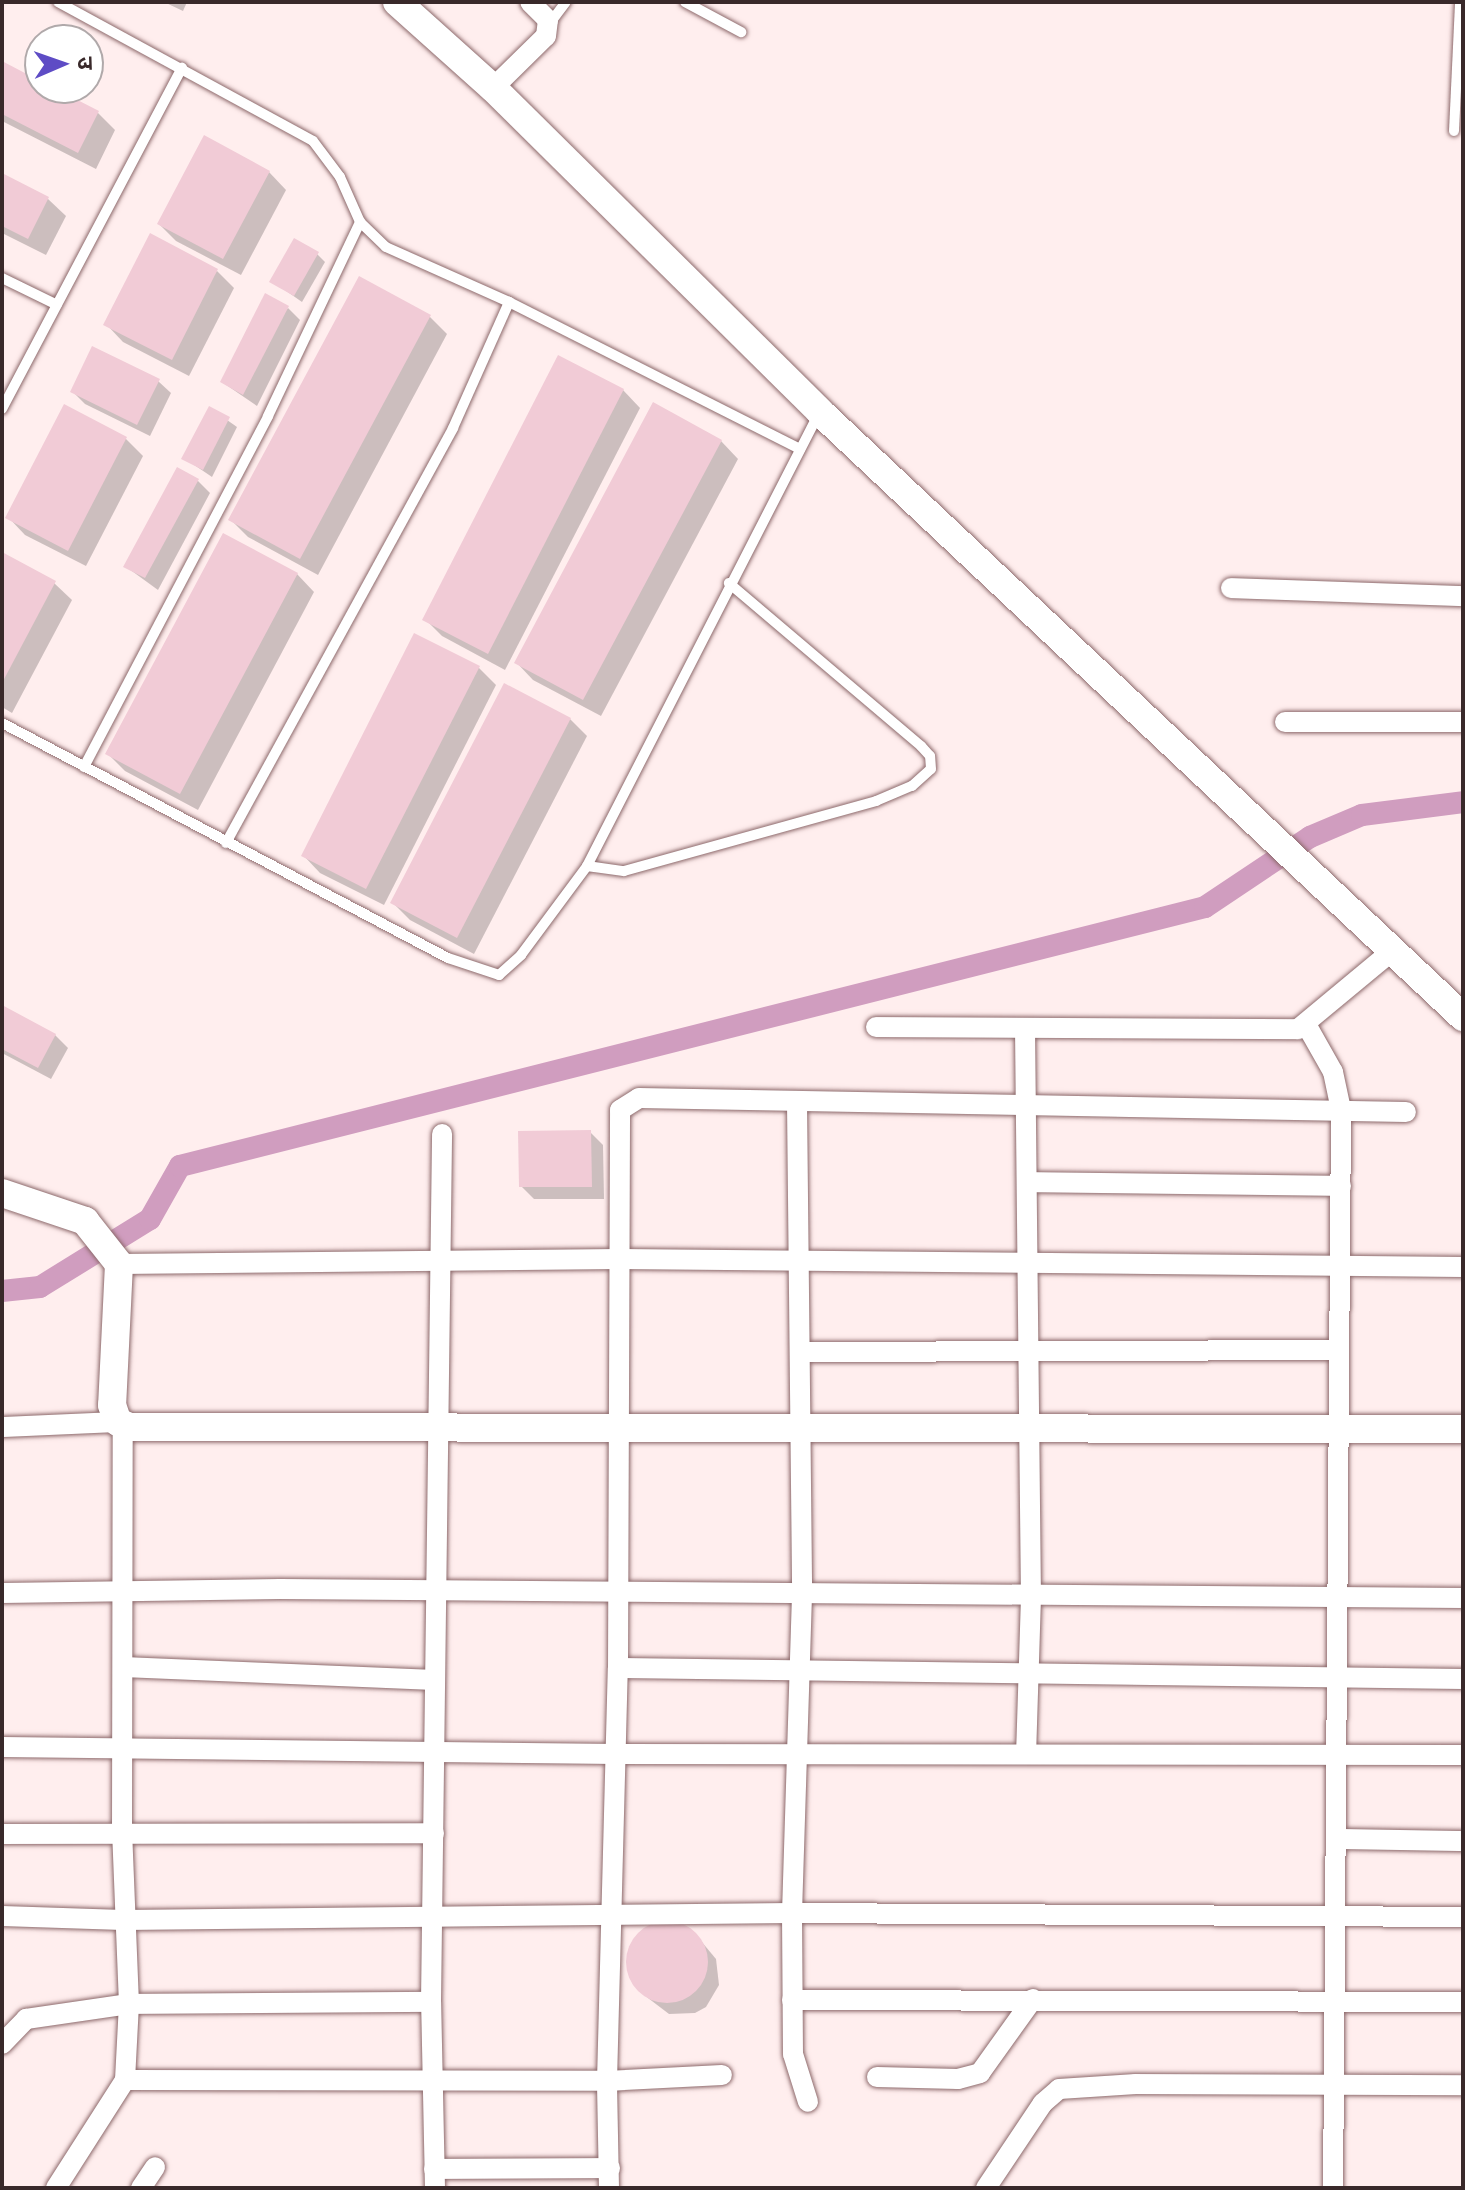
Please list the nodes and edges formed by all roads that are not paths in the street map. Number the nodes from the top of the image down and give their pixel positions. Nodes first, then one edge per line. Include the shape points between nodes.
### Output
1 (58, 2) edge
2 (397, 2) edge
3 (530, 2) edge
4 (566, 2) edge
5 (685, 2) edge
6 (1460, 2) edge
7 (548, 26) junction
8 (741, 32) dead end
9 (182, 68) junction
10 (493, 88) junction
11 (1454, 131) dead end
12 (360, 222) junction
13 (2, 278) edge
14 (509, 302) junction
15 (57, 305) junction
16 (2, 409) edge
17 (820, 412) junction
18 (800, 449) junction
19 (729, 583) junction
20 (1231, 588) dead end
21 (1463, 596) edge
22 (1285, 722) dead end
23 (1463, 722) edge
24 (2, 723) edge
25 (84, 767) junction
26 (226, 843) junction
27 (587, 866) junction
28 (1392, 951) junction
29 (1463, 1017) edge
30 (1307, 1026) junction
31 (876, 1027) dead end
32 (1025, 1028) junction
33 (797, 1102) junction
34 (1027, 1109) junction
35 (1341, 1109) junction
36 (1406, 1112) dead end
37 (442, 1134) dead end
38 (1028, 1182) junction
39 (1341, 1186) junction
40 (2, 1193) edge
41 (619, 1259) junction
42 (441, 1260) junction
43 (801, 1260) junction
44 (1029, 1263) junction
45 (119, 1264) junction
46 (1340, 1266) junction
47 (1463, 1267) edge
48 (1339, 1350) junction
49 (1031, 1351) junction
50 (801, 1352) junction
51 (121, 1423) junction
52 (2, 1427) edge
53 (441, 1427) junction
54 (618, 1427) junction
55 (800, 1428) junction
56 (1030, 1428) junction
57 (1339, 1428) junction
58 (1463, 1429) edge
59 (127, 1590) junction
60 (436, 1592) junction
61 (2, 1593) edge
62 (619, 1595) junction
63 (802, 1595) junction
64 (1031, 1597) junction
65 (1463, 1598) edge
66 (1338, 1600) junction
67 (123, 1667) junction
68 (618, 1668) junction
69 (800, 1672) junction
70 (1029, 1674) junction
71 (1341, 1675) junction
72 (1463, 1679) edge
73 (435, 1680) junction
74 (2, 1747) edge
75 (434, 1750) junction
76 (121, 1751) junction
77 (796, 1753) junction
78 (617, 1754) junction
79 (1026, 1754) junction
80 (1463, 1755) edge
81 (1339, 1757) junction
82 (122, 1832) junction
83 (434, 1833) junction
84 (2, 1834) edge
85 (1337, 1839) junction
86 (1463, 1841) edge
87 (792, 1913) junction
88 (2, 1916) edge
89 (613, 1916) junction
90 (1463, 1917) edge
91 (432, 1918) junction
92 (123, 1920) junction
93 (1337, 1920) junction
94 (1033, 1999) junction
95 (792, 2000) junction
96 (431, 2002) junction
97 (1463, 2002) edge
98 (1338, 2003) junction
99 (129, 2004) junction
100 (2, 2044) edge
101 (722, 2075) dead end
102 (877, 2077) dead end
103 (125, 2080) junction
104 (607, 2081) junction
105 (432, 2083) junction
106 (1463, 2085) edge
107 (1336, 2088) junction
108 (808, 2102) dead end
109 (155, 2167) dead end
110 (434, 2178) edge
111 (609, 2178) edge
112 (56, 2188) edge
113 (141, 2188) edge
114 (986, 2188) edge
115 (1333, 2188) edge

1 - 9 lane
2 - 10 main road
3 - 7 street
4 - 7 lane
5 - 8 lane
6 - 11 lane
7 - 10 street via 535,51
9 - 12 lane via 313,141 340,177
9 - 15 lane
10 - 17 main road
12 - 14 lane via 386,247
12 - 25 lane via 268,416
13 - 15 lane
14 - 18 lane
14 - 26 lane via 453,428
15 - 16 lane
17 - 18 lane
17 - 28 main road
18 - 19 lane
19 - 27 lane
19 - 27 lane via 921,746 930,756 931,769 912,786 861,806 624,871
20 - 21 street
22 - 23 street
24 - 25 lane
25 - 26 lane
26 - 27 lane via 491,976 507,971 521,955
28 - 29 main road
28 - 30 street
30 - 32 street
30 - 35 street via 1333,1072
31 - 32 street
32 - 34 street
33 - 34 street
33 - 41 street via 639,1098 625,1104 617,1126
33 - 43 street
34 - 35 street
34 - 38 street
35 - 36 street
35 - 39 street
37 - 42 street
38 - 39 street
38 - 44 street
39 - 46 street
40 - 45 main road via 85,1221
41 - 42 street
41 - 43 street
41 - 54 street
42 - 45 street
42 - 53 street
43 - 44 street
43 - 50 street
44 - 46 street
44 - 49 street
45 - 51 main road via 112,1405
46 - 47 street
46 - 48 street
48 - 49 street
48 - 57 street
49 - 50 street
49 - 56 street
50 - 55 street
51 - 52 street
51 - 53 main road
51 - 59 street
53 - 54 main road
53 - 60 street
54 - 55 main road
54 - 62 street
55 - 56 main road
55 - 63 street
56 - 57 main road
56 - 64 street
57 - 58 main road
57 - 66 street
59 - 60 street
59 - 61 street
59 - 67 street
60 - 62 street
60 - 73 street
62 - 63 street
62 - 68 street
63 - 64 street
63 - 69 street
64 - 66 street
64 - 70 street
65 - 66 street
66 - 71 street
67 - 73 street
67 - 76 street
68 - 69 street
68 - 78 street
69 - 70 street
69 - 77 street
70 - 71 street
70 - 79 street
71 - 72 street
71 - 81 street
73 - 75 street
74 - 76 street
75 - 76 street
75 - 78 street
75 - 83 street
76 - 82 street
77 - 78 street
77 - 79 street
77 - 87 street
78 - 89 street
79 - 81 street
80 - 81 street
81 - 85 street
82 - 83 street
82 - 84 street
82 - 92 street
83 - 91 street
85 - 86 street
85 - 93 street
87 - 89 street
87 - 93 street
87 - 95 street
88 - 92 street
89 - 91 street
89 - 104 street
90 - 93 street
91 - 92 street
91 - 96 street
92 - 99 street
93 - 98 street
94 - 95 street
94 - 98 street
94 - 102 street via 980,2073 958,2079
95 - 108 street via 794,2063
96 - 99 street
96 - 105 street
97 - 98 street
98 - 107 street
99 - 100 street via 26,2019
99 - 103 street
101 - 104 street
103 - 105 street
103 - 112 street
104 - 105 street
104 - 111 street
105 - 110 street
106 - 107 street
107 - 114 street via 1136,2084 1059,2089 1043,2103
107 - 115 street
109 - 113 street
110 - 111 street

